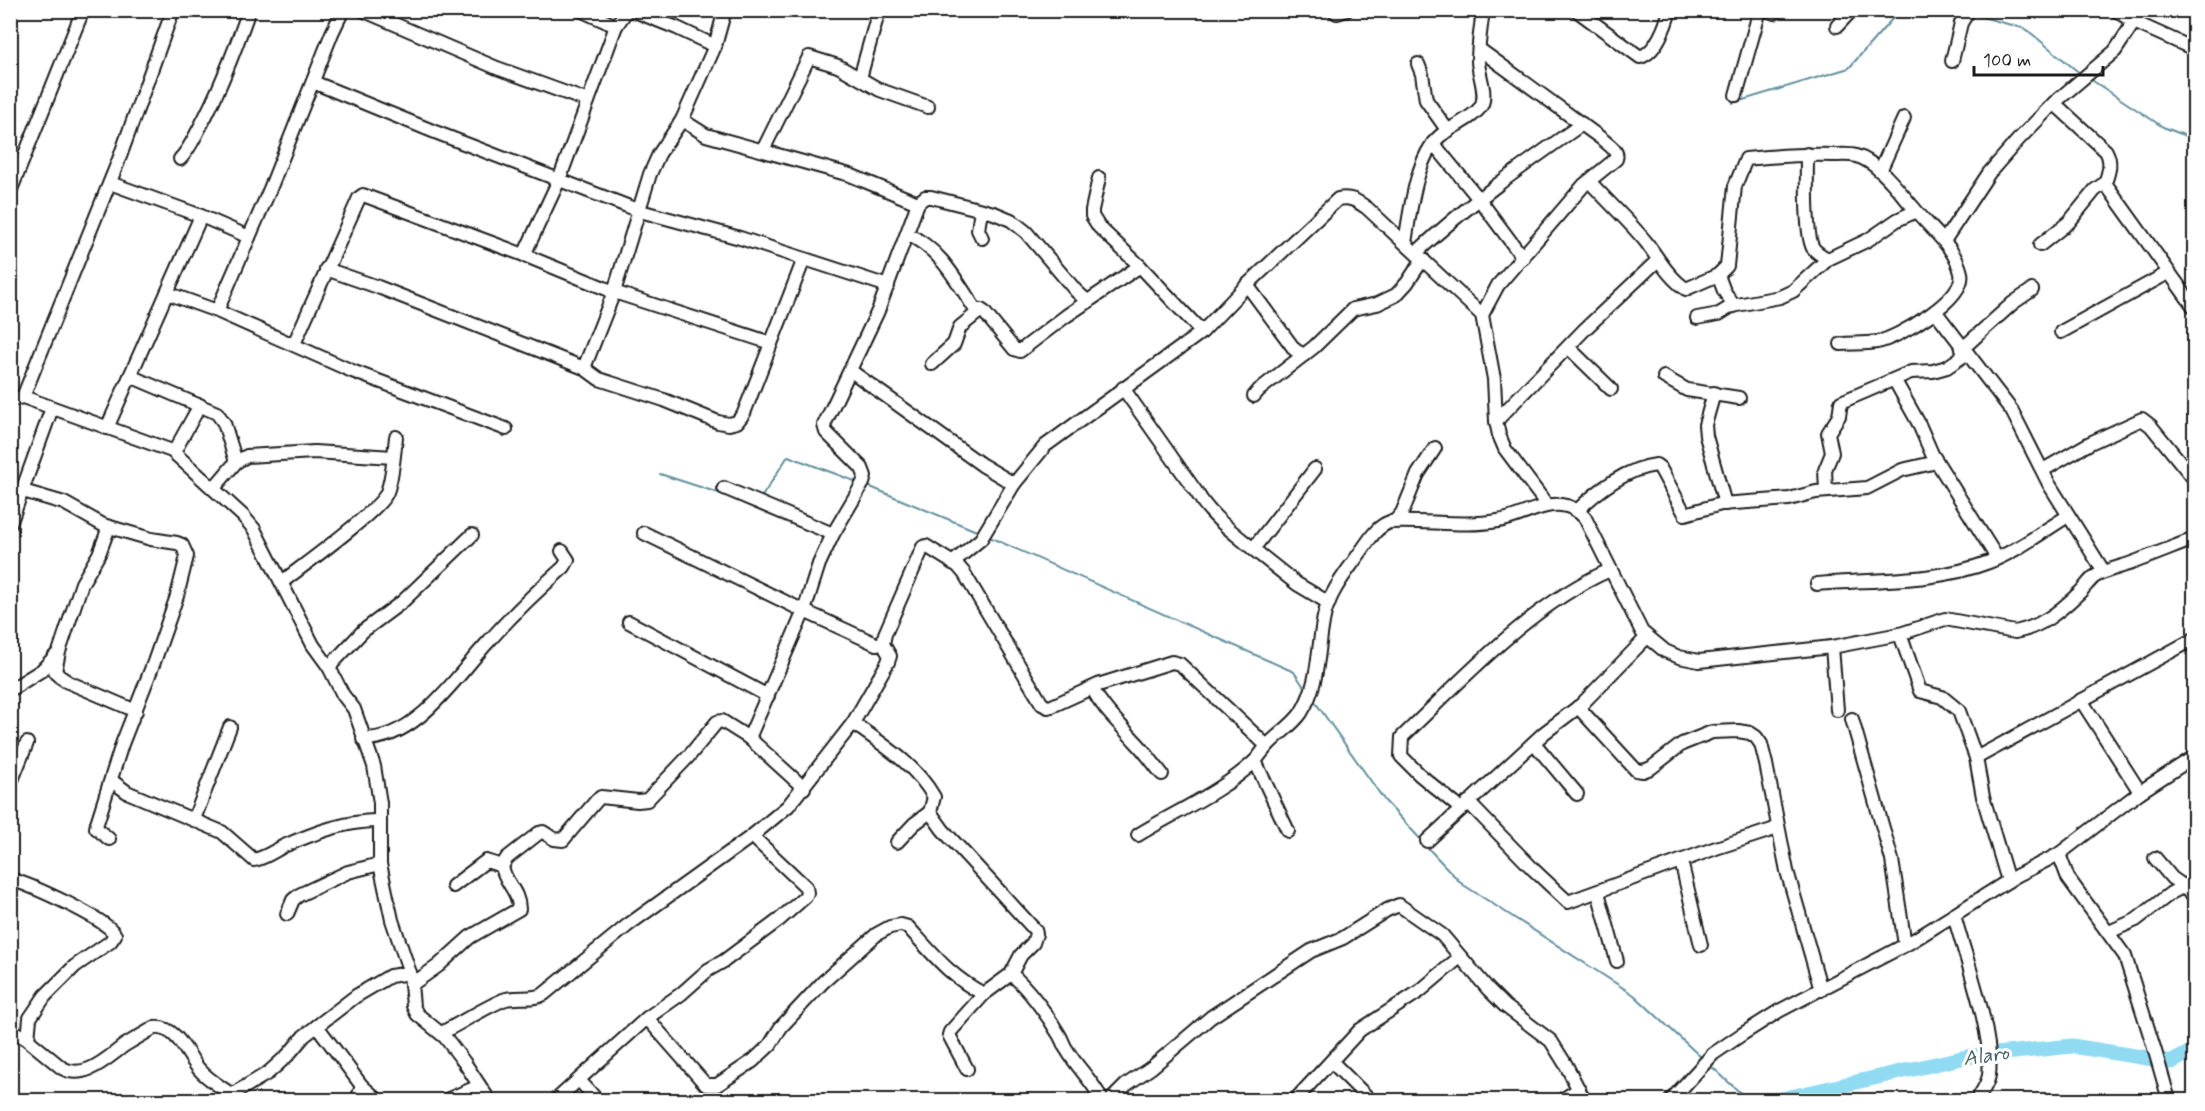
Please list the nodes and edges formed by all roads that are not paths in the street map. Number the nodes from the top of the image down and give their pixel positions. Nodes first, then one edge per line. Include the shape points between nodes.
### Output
1 (83, 10) edge
2 (173, 10) edge
3 (249, 10) edge
4 (343, 10) edge
5 (362, 10) edge
6 (580, 10) edge
7 (627, 10) edge
8 (632, 10) edge
9 (725, 10) edge
10 (879, 10) edge
11 (1333, 10) edge
12 (1347, 10) edge
13 (1483, 10) edge
14 (1576, 10) edge
15 (1671, 10) edge
16 (1760, 10) edge
17 (1852, 10) edge
18 (1969, 10) edge
19 (2115, 10) edge
20 (2142, 10) edge
21 (2134, 22) junction
22 (616, 26) junction
23 (1837, 26) dead end
24 (715, 46) junction
25 (1479, 49) junction
26 (2194, 50) edge
27 (1952, 61) dead end
28 (1418, 64) dead end
29 (860, 78) junction
30 (313, 82) junction
31 (1736, 95) dead end
32 (588, 101) junction
33 (2054, 103) junction
34 (927, 107) dead end
35 (1904, 118) dead end
36 (682, 120) junction
37 (1582, 124) junction
38 (1448, 131) junction
39 (1433, 143) junction
40 (763, 150) junction
41 (1807, 154) junction
42 (180, 159) dead end
43 (1880, 171) junction
44 (1099, 178) dead end
45 (559, 180) junction
46 (1590, 182) junction
47 (110, 183) junction
48 (2105, 183) junction
49 (10, 192) edge
50 (1479, 199) junction
51 (918, 203) junction
52 (640, 210) junction
53 (981, 210) junction
54 (1916, 211) junction
55 (201, 216) junction
56 (907, 234) junction
57 (249, 237) junction
58 (982, 238) dead end
59 (1944, 241) junction
60 (1405, 243) junction
61 (2040, 244) dead end
62 (524, 255) junction
63 (1420, 255) junction
64 (1523, 258) junction
65 (804, 259) junction
66 (1828, 259) junction
67 (1658, 260) junction
68 (1140, 266) junction
69 (326, 269) junction
70 (2168, 273) junction
71 (1719, 275) junction
72 (1247, 285) junction
73 (888, 286) junction
74 (2031, 290) dead end
75 (614, 292) junction
76 (167, 293) junction
77 (1088, 302) junction
78 (1734, 306) junction
79 (2194, 307) edge
80 (217, 311) junction
81 (1935, 311) junction
82 (976, 312) junction
83 (1482, 315) junction
84 (1697, 318) dead end
85 (1202, 332) junction
86 (2061, 332) dead end
87 (771, 343) junction
88 (294, 344) junction
89 (1840, 344) dead end
90 (1568, 347) junction
91 (1964, 351) junction
92 (1298, 355) junction
93 (932, 364) dead end
94 (584, 368) junction
95 (851, 371) junction
96 (130, 376) junction
97 (1664, 377) dead end
98 (1895, 381) junction
99 (1123, 388) junction
100 (1611, 388) dead end
101 (1714, 393) junction
102 (1254, 396) dead end
103 (1739, 398) dead end
104 (17, 399) edge
105 (200, 405) junction
106 (52, 408) junction
107 (1496, 421) junction
108 (107, 428) junction
109 (506, 429) dead end
110 (396, 437) dead end
111 (1435, 447) dead end
112 (174, 452) junction
113 (393, 457) junction
114 (236, 462) junction
115 (1937, 462) junction
116 (1315, 469) dead end
117 (2043, 470) junction
118 (2194, 479) edge
119 (1014, 484) junction
120 (724, 488) dead end
121 (214, 489) junction
122 (1826, 490) junction
123 (23, 491) junction
124 (1725, 504) junction
125 (1547, 505) junction
126 (1578, 510) junction
127 (2068, 516) junction
128 (1395, 521) junction
129 (10, 524) edge
130 (109, 527) junction
131 (644, 532) dead end
132 (833, 534) junction
133 (472, 535) dead end
134 (2194, 538) edge
135 (1253, 549) junction
136 (562, 551) dead end
137 (1997, 558) junction
138 (952, 562) junction
139 (1611, 570) junction
140 (2104, 572) junction
141 (282, 582) junction
142 (1817, 584) dead end
143 (1329, 603) junction
144 (804, 611) junction
145 (629, 622) dead end
146 (1900, 634) junction
147 (1647, 637) junction
148 (2194, 639) edge
149 (883, 644) junction
150 (1832, 647) junction
151 (59, 652) junction
152 (329, 667) junction
153 (1092, 688) junction
154 (10, 690) edge
155 (768, 696) junction
156 (2082, 700) junction
157 (1578, 706) junction
158 (1837, 710) dead end
159 (136, 711) junction
160 (1852, 720) dead end
161 (853, 723) junction
162 (230, 727) dead end
163 (748, 738) junction
164 (363, 739) junction
165 (27, 743) dead end
166 (1534, 743) junction
167 (1267, 746) junction
168 (1976, 758) junction
169 (1255, 762) junction
170 (2192, 762) edge
171 (1162, 774) dead end
172 (112, 782) junction
173 (10, 785) edge
174 (804, 788) junction
175 (2140, 792) junction
176 (1577, 794) dead end
177 (1465, 806) junction
178 (930, 812) junction
179 (194, 819) junction
180 (380, 821) junction
181 (1778, 828) junction
182 (1288, 831) dead end
183 (1138, 835) dead end
184 (752, 836) junction
185 (109, 839) dead end
186 (1427, 841) dead end
187 (897, 842) dead end
188 (2059, 854) junction
189 (2155, 858) dead end
190 (1681, 861) junction
191 (380, 864) junction
192 (502, 866) junction
193 (10, 879) edge
194 (2008, 881) junction
195 (2189, 883) edge
196 (453, 886) dead end
197 (1598, 892) junction
198 (2194, 897) edge
199 (286, 914) dead end
200 (1954, 915) junction
201 (2109, 932) junction
202 (1701, 945) dead end
203 (1905, 945) junction
204 (1460, 957) junction
205 (1617, 961) dead end
206 (1011, 974) junction
207 (411, 979) junction
208 (1821, 990) junction
209 (984, 994) junction
210 (647, 1018) junction
211 (316, 1026) junction
212 (10, 1029) edge
213 (441, 1034) junction
214 (28, 1040) junction
215 (1332, 1062) junction
216 (967, 1069) dead end
217 (579, 1080) junction
218 (362, 1086) junction
219 (478, 1086) junction
220 (1582, 1095) edge
221 (2167, 1095) edge
222 (228, 1098) edge
223 (357, 1101) edge
224 (378, 1101) edge
225 (446, 1101) edge
226 (489, 1101) edge
227 (556, 1101) edge
228 (597, 1101) edge
229 (1102, 1101) edge
230 (1111, 1101) edge
231 (1295, 1101) edge
232 (1370, 1101) edge
233 (1562, 1101) edge
234 (1671, 1101) edge
235 (1977, 1101) edge

1 - 49 street
2 - 47 street
3 - 42 street via 205,118
4 - 30 street
5 - 32 street via 497,68
6 - 22 street
7 - 22 street
8 - 24 street
9 - 24 street
10 - 29 street
11 - 12 street via 1337,14
13 - 25 street
14 - 15 street via 1640,57 1649,53
16 - 31 street
17 - 23 street
18 - 27 street via 1961,23
19 - 21 street
20 - 21 street
21 - 26 street
21 - 33 street via 2115,51
22 - 32 street
24 - 36 street
25 - 37 street
25 - 38 street via 1481,107
28 - 38 street via 1426,100
29 - 34 street via 880,90
29 - 40 street via 809,57
30 - 45 street
30 - 57 street
32 - 45 street
33 - 48 street via 2106,151 2109,165
33 - 59 street via 1989,174
35 - 43 street
36 - 40 street via 706,135
36 - 52 street via 659,154
37 - 46 street via 1617,156
37 - 50 street
38 - 39 street
39 - 50 street
39 - 60 street via 1418,181
40 - 51 street via 850,175
41 - 43 street via 1855,156
41 - 66 street via 1812,247
41 - 71 street via 1744,161 1735,186 1727,266
43 - 54 street
44 - 68 street via 1092,216
45 - 52 street
45 - 62 street
46 - 64 street
46 - 67 street
47 - 55 street
47 - 104 street
48 - 61 street via 2069,222
48 - 70 street
50 - 63 street via 1448,223
50 - 64 street
51 - 53 street via 931,196
51 - 56 street
52 - 65 street
52 - 75 street
53 - 58 street via 978,230
53 - 77 street via 1011,220 1026,232
54 - 59 street
54 - 66 street
55 - 57 street
55 - 76 street
56 - 73 street
56 - 82 street via 939,256
57 - 80 street
59 - 81 street via 1962,277 1956,291
60 - 63 street
60 - 72 street via 1355,200 1338,199
62 - 69 street via 363,195
62 - 75 street
63 - 83 street
63 - 92 street via 1407,283 1396,295 1353,309
64 - 83 street via 1498,285
65 - 73 street
65 - 87 street
66 - 78 street via 1793,291
67 - 71 street via 1686,289
67 - 90 street
68 - 77 street
68 - 85 street
69 - 88 street
69 - 94 street
70 - 79 street
70 - 86 street
71 - 78 street
72 - 85 street
72 - 92 street
73 - 95 street
74 - 91 street
75 - 87 street
75 - 94 street
76 - 80 street
76 - 96 street
77 - 82 street via 1020,351 1014,349 984,312
78 - 84 street
80 - 88 street
81 - 89 street via 1878,342
81 - 91 street
82 - 93 street via 960,327 954,344
83 - 107 street via 1494,379
85 - 99 street
87 - 94 street via 744,413 737,422 729,424 599,379
88 - 109 street via 352,371
90 - 100 street
90 - 107 street
91 - 98 street via 1947,367 1911,372
91 - 117 street via 2012,411
92 - 102 street
95 - 119 street
95 - 132 street via 824,425 865,476 861,490
96 - 105 street
96 - 108 street
97 - 101 street via 1687,390
98 - 115 street
98 - 122 street via 1841,402 1839,416 1828,433 1832,453 1825,470
99 - 119 street via 1045,446
99 - 135 street via 1205,507
101 - 103 street
101 - 124 street via 1706,436
104 - 106 street
105 - 112 street
105 - 114 street via 221,418
106 - 108 street
106 - 123 street
107 - 125 street via 1505,449
108 - 112 street
110 - 113 street
111 - 128 street
112 - 121 street
113 - 114 street via 314,452 251,456
113 - 141 street via 388,492 379,503
114 - 121 street
115 - 122 street via 1902,470 1867,488
115 - 137 street
116 - 135 street
117 - 118 street via 2142,419
117 - 127 street
119 - 138 street via 981,539
120 - 132 street
121 - 141 street via 254,529
122 - 124 street via 1790,499
123 - 129 street
123 - 130 street via 64,503
124 - 126 street via 1682,513 1656,465 1629,474 1593,495
125 - 126 street
125 - 128 street via 1496,522
126 - 139 street
127 - 137 street
127 - 140 street
128 - 143 street via 1383,524 1373,534
130 - 151 street via 82,583
130 - 159 street via 177,543 187,556
131 - 144 street
132 - 144 street
133 - 152 street via 402,602 363,631
134 - 140 street
135 - 143 street via 1297,584
136 - 164 street via 568,560 564,567 488,641 431,705 397,732
137 - 142 street via 1939,575
138 - 149 street via 926,546 922,549
138 - 153 street via 964,573 1042,704 1052,706
139 - 147 street
139 - 177 street via 1577,585 1512,633 1402,737 1401,756 1420,775
140 - 146 street via 2051,617 2024,630 2015,632 1945,619
141 - 152 street via 313,645
143 - 167 street via 1313,687 1300,714
144 - 149 street
144 - 155 street
145 - 155 street
146 - 150 street
146 - 168 street via 1920,690 1942,697 1959,711
147 - 150 street via 1665,651 1699,661
147 - 157 street
148 - 156 street
149 - 161 street via 890,656 888,662
150 - 158 street
151 - 154 street via 42,670
151 - 159 street via 55,671 60,678
152 - 164 street via 337,687 354,709
153 - 167 street via 1165,663 1180,664
153 - 171 street via 1104,709
155 - 163 street
156 - 168 street
156 - 175 street
157 - 166 street
157 - 181 street via 1636,770 1651,768 1682,744 1712,732 1750,733 1761,744
159 - 172 street
160 - 203 street via 1892,860
161 - 174 street
161 - 178 street via 902,758 925,781 934,797
162 - 179 street
163 - 174 street
163 - 192 street via 722,721 717,722 647,800 601,797 563,840 539,833
164 - 180 street via 375,773
165 - 173 street
166 - 176 street
166 - 177 street
167 - 169 street
168 - 194 street
169 - 182 street
169 - 183 street via 1206,797
170 - 175 street
172 - 179 street
172 - 185 street via 96,828
174 - 184 street
175 - 188 street
177 - 186 street
177 - 197 street via 1565,902
178 - 187 street
178 - 206 street via 1035,930 1033,943
179 - 180 street via 227,835 254,860 346,825
180 - 191 street
181 - 190 street
181 - 208 street
184 - 210 street via 806,887 806,897
184 - 213 street via 628,925 544,994 501,1001
188 - 194 street
188 - 201 street via 2068,878
189 - 195 street via 2172,878
190 - 197 street
190 - 202 street
191 - 199 street via 348,872 299,895
191 - 207 street
192 - 196 street via 486,861
192 - 207 street via 519,909 470,937 438,966
193 - 214 street via 66,902 109,927 115,935 45,996 30,1018
194 - 200 street
195 - 198 street
195 - 201 street via 2136,920
197 - 205 street
200 - 203 street
200 - 235 street via 1988,1047 1989,1077
201 - 221 street via 2125,956
203 - 208 street
204 - 215 street via 1420,991 1360,1030
204 - 220 street via 1505,1006 1551,1041
204 - 230 street via 1442,935 1406,908 1394,906 1343,938 1311,951 1211,1017
206 - 209 street
206 - 229 street via 1059,1033
207 - 211 street via 390,976
207 - 213 street via 417,1014
208 - 234 street via 1779,1011 1713,1054
209 - 210 street via 964,984 908,927 901,925 877,934 823,982 781,1027 770,1045 717,1085 706,1084
209 - 216 street via 949,1035
210 - 217 street
211 - 218 street
211 - 222 street via 278,1065
212 - 214 street
213 - 219 street
214 - 222 street via 62,1068 77,1072 94,1067 145,1033 161,1027 173,1034
215 - 231 street
215 - 232 street
217 - 227 street
217 - 228 street
218 - 223 street
218 - 224 street
219 - 225 street
219 - 226 street
220 - 233 street

